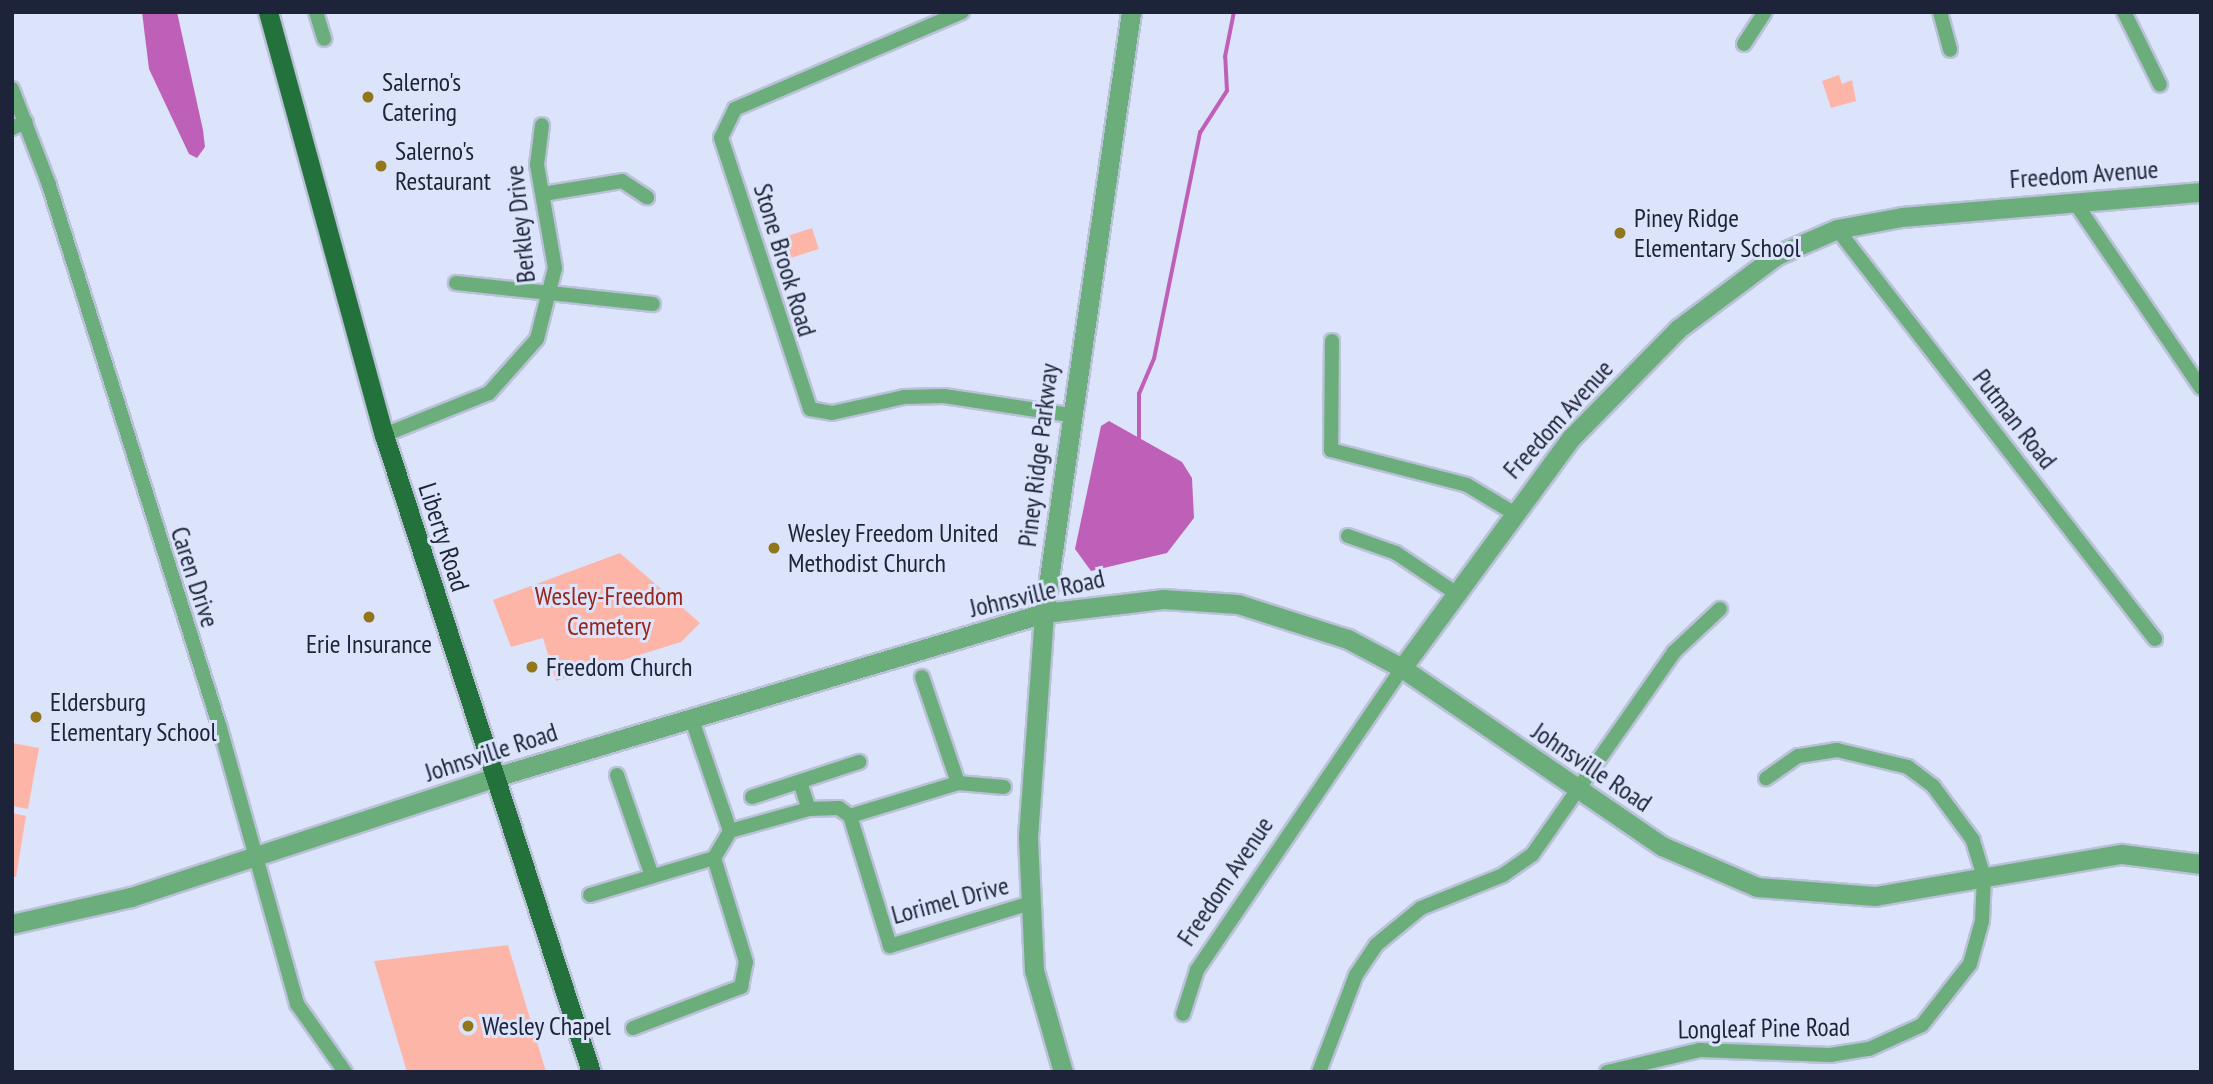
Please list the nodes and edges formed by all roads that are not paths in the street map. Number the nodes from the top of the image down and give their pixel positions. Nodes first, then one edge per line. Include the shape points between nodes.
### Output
1 (268, 12) edge
2 (316, 12) edge
3 (962, 12) edge
4 (1131, 12) edge
5 (1765, 12) edge
6 (1940, 12) edge
7 (2124, 12) edge
8 (324, 39) dead end
9 (1744, 44) dead end
10 (1950, 50) dead end
11 (2160, 85) dead end
12 (12, 89) edge
13 (19, 125) edge
14 (542, 125) dead end
15 (2201, 191) edge
16 (543, 194) junction
17 (647, 197) dead end
18 (2074, 201) junction
19 (1837, 229) junction
20 (456, 284) dead end
21 (552, 293) junction
22 (653, 304) dead end
23 (1332, 341) dead end
24 (2201, 388) edge
25 (1070, 415) junction
26 (384, 435) junction
27 (1512, 512) junction
28 (1348, 536) dead end
29 (1454, 592) junction
30 (1720, 609) dead end
31 (1044, 613) junction
32 (2155, 639) dead end
33 (1402, 668) junction
34 (922, 677) dead end
35 (691, 717) junction
36 (859, 762) dead end
37 (617, 775) dead end
38 (495, 777) junction
39 (1766, 778) dead end
40 (800, 782) junction
41 (958, 783) junction
42 (1004, 787) dead end
43 (1580, 791) junction
44 (752, 797) dead end
45 (809, 809) junction
46 (850, 816) junction
47 (730, 831) junction
48 (259, 856) junction
49 (714, 858) junction
50 (2201, 864) edge
51 (652, 876) junction
52 (1984, 877) junction
53 (590, 895) dead end
54 (1027, 904) junction
55 (12, 924) edge
56 (1183, 1014) dead end
57 (633, 1028) dead end
58 (345, 1072) edge
59 (591, 1072) edge
60 (1063, 1072) edge
61 (1319, 1072) edge
62 (1607, 1072) edge

1 - 26 main road, Liberty Road
2 - 8 street
3 - 25 street, Stone Brook Road via 735,109 721,138 810,409 832,414 904,397 944,396
4 - 25 street, Piney Ridge Parkway
5 - 9 street
6 - 10 street
7 - 11 street
12 - 13 street, Caren Drive
13 - 48 street, Caren Drive
14 - 16 street, Berkley Drive via 536,146
15 - 18 street, Freedom Avenue
16 - 17 street via 622,181
16 - 21 street, Berkley Drive via 555,268
18 - 19 street, Freedom Avenue
18 - 24 street
19 - 27 street, Freedom Avenue via 1777,255 1702,308 1571,438
19 - 32 street, Putman Road
20 - 21 street
21 - 22 street
21 - 26 street, Berkley Drive via 537,339 502,384 449,415
23 - 27 street via 1331,450 1467,485
25 - 31 street, Piney Ridge Parkway
26 - 38 main road, Liberty Road
27 - 29 street, Freedom Avenue
28 - 29 street via 1396,553
29 - 33 street, Freedom Avenue
30 - 43 street via 1674,652
31 - 33 street, Johnsville Road via 1163,599 1238,604 1298,618
31 - 35 street, Johnsville Road
31 - 54 street, Piney Ridge Parkway
33 - 43 street, Johnsville Road
33 - 56 street, Freedom Avenue via 1197,970
34 - 41 street
35 - 38 street, Johnsville Road
35 - 47 street
36 - 40 street
37 - 51 street
38 - 48 street, Johnsville Road
38 - 59 main road, Liberty Road
39 - 52 street via 1814,751 1871,754 1908,767 1956,812
40 - 44 street
40 - 45 street
41 - 42 street
41 - 46 street
43 - 52 street, Johnsville Road via 1696,866 1787,894 1875,896
43 - 61 street via 1518,867 1421,908 1376,945 1356,975
45 - 46 street via 826,806
45 - 47 street
46 - 54 street, Lorimel Drive via 890,946
47 - 49 street
48 - 55 street, Johnsville Road via 92,909
48 - 58 street, Caren Drive via 297,1004
49 - 51 street
49 - 57 street via 746,962 741,986
50 - 52 street, Johnsville Road via 2122,854
51 - 53 street
52 - 62 street, Longleaf Pine Road via 1982,921 1970,964 1941,1005 1897,1039 1830,1055 1700,1050
54 - 60 street, Piney Ridge Parkway via 1038,989

